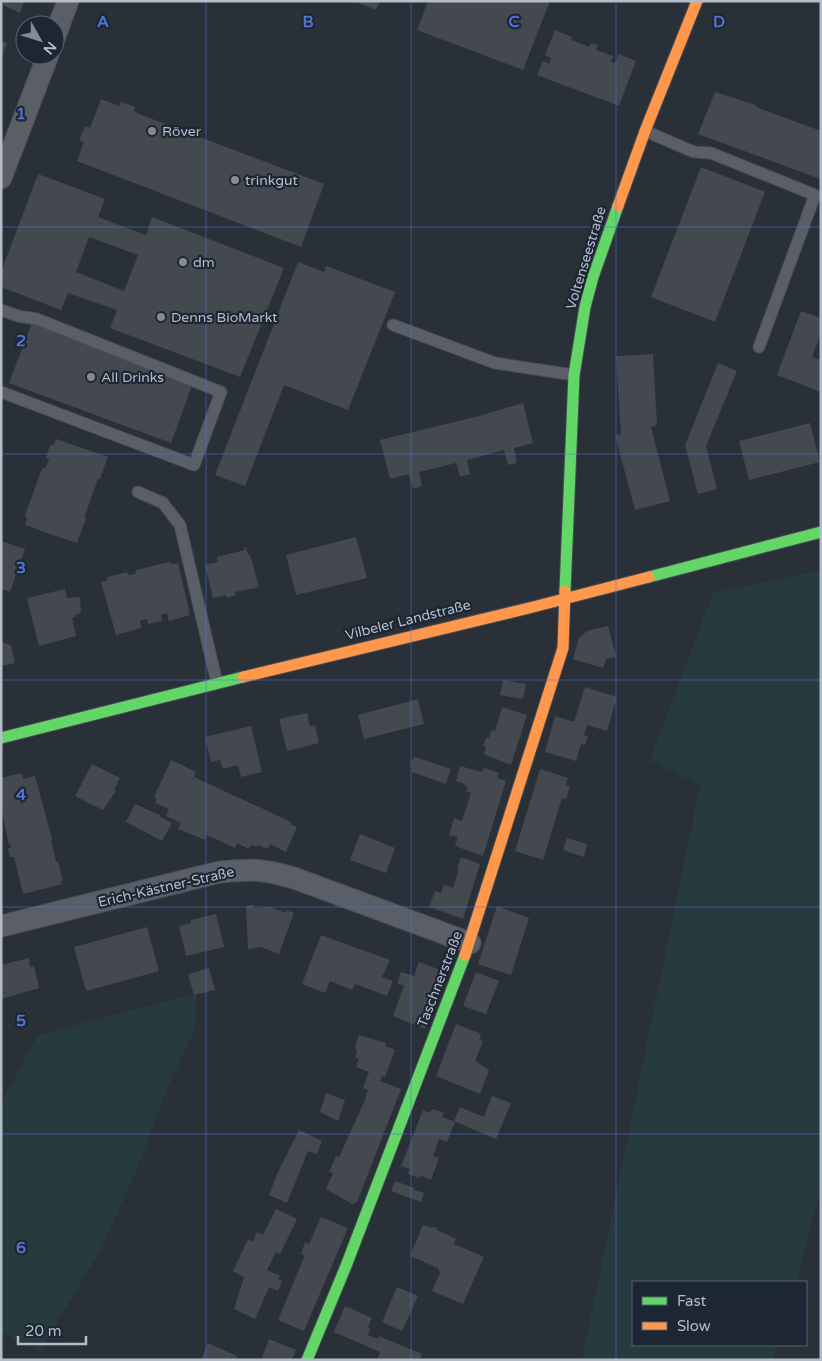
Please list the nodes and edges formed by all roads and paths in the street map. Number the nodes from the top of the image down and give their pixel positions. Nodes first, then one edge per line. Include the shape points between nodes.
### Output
1 (68, 1) edge
2 (697, 1) edge
3 (63, 15) edge
4 (43, 65) edge
5 (645, 131) junction
6 (8, 138) edge
7 (1, 178) edge
8 (1, 310) edge
9 (393, 325) dead end
10 (759, 347) dead end
11 (574, 375) junction
12 (1, 392) edge
13 (138, 492) dead end
14 (821, 532) edge
15 (565, 598) junction
16 (217, 683) junction
17 (1, 738) edge
18 (1, 926) edge
19 (470, 943) junction
20 (307, 1360) edge

1 - 3 street
2 - 5 street, Voltenseestraße
4 - 6 street
5 - 10 lane via 694,152 712,153 816,195
5 - 11 street, Voltenseestraße via 593,277
6 - 7 street
8 - 12 lane via 37,319 221,392 194,465
9 - 11 lane via 495,363
11 - 15 street, Voltenseestraße
13 - 16 lane via 163,503 180,525
14 - 15 street, Vilbeler Landstraße
15 - 16 street, Vilbeler Landstraße
15 - 19 street, Taschnerstraße via 563,648
16 - 17 street, Vilbeler Landstraße
18 - 19 street, Erich-Kästner-Straße via 220,872 249,869 294,878
19 - 20 street, Taschnerstraße

